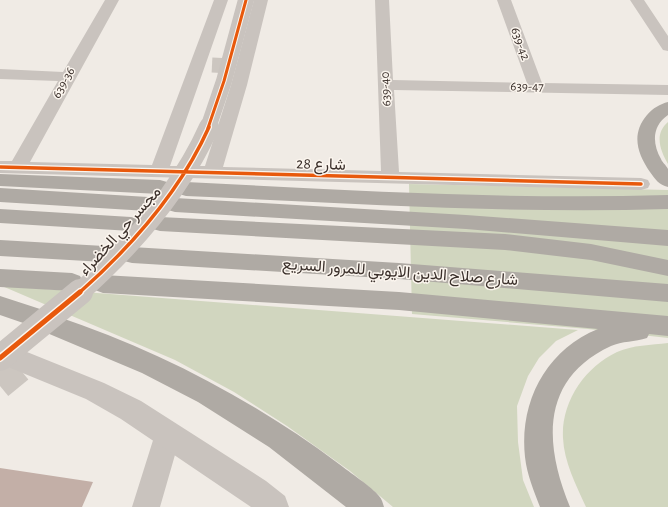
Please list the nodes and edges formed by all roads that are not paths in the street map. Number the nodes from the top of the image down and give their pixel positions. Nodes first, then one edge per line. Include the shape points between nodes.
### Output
1 (112, 0) edge
2 (221, 0) edge
3 (246, 0) edge
4 (261, 0) edge
5 (382, 0) edge
6 (504, 0) edge
7 (637, 0) edge
8 (668, 47) edge
9 (0, 74) edge
10 (67, 77) junction
11 (386, 85) junction
12 (536, 87) junction
13 (668, 90) edge
14 (668, 107) edge
15 (9, 167) edge
16 (212, 173) junction
17 (390, 178) junction
18 (160, 179) junction
19 (0, 180) edge
20 (668, 181) edge
21 (641, 184) dead end
22 (0, 195) edge
23 (181, 197) dead end
24 (668, 202) edge
25 (148, 204) dead end
26 (0, 216) edge
27 (399, 218) junction
28 (131, 224) dead end
29 (160, 224) dead end
30 (668, 238) edge
31 (0, 248) edge
32 (104, 254) dead end
33 (132, 255) dead end
34 (668, 268) edge
35 (0, 278) edge
36 (72, 282) dead end
37 (103, 284) dead end
38 (668, 294) edge
39 (0, 305) edge
40 (32, 316) dead end
41 (56, 326) dead end
42 (668, 326) edge
43 (668, 330) edge
44 (8, 358) edge
45 (168, 434) junction
46 (146, 507) edge
47 (274, 507) edge
48 (369, 507) edge
49 (555, 507) edge

1 - 10 street, 639-36
2 - 18 street via 205,65
3 - 44 street, مجسر حي الخضراء, bridge via 208,128 174,189 137,235 100,274
4 - 16 street via 238,67
5 - 11 street, 639-40
6 - 12 street, 639-42
7 - 8 street
9 - 10 street
10 - 15 street, 639-36
11 - 12 street, 639-47
11 - 17 street, 639-40
12 - 13 street, 639-47
14 - 20 highway via 658,112 648,123 645,139 646,149 653,162
15 - 18 street, شارع 28
16 - 17 street, شارع 28
16 - 18 street, شارع 28
17 - 21 street, شارع 28
18 - 19 highway
22 - 25 highway
23 - 27 highway, شارع صلاح الدين الايوبي للمرور السريع
24 - 27 highway via 464,202
26 - 28 highway
27 - 29 highway, شارع صلاح الدين الايوبي للمرور السريع
27 - 30 highway, شارع صلاح الدين الايوبي للمرور السريع
27 - 34 highway via 505,242 591,252
31 - 32 highway
33 - 38 highway, شارع صلاح الدين الايوبي للمرور السريع via 399,271
35 - 36 highway
37 - 42 highway via 399,301
39 - 40 highway
41 - 48 highway via 152,366 209,395 294,449
43 - 49 highway via 618,334 586,346 567,361 549,386 542,402 538,438 540,460
44 - 45 street via 96,392 131,410
45 - 46 street
45 - 47 street via 255,491

